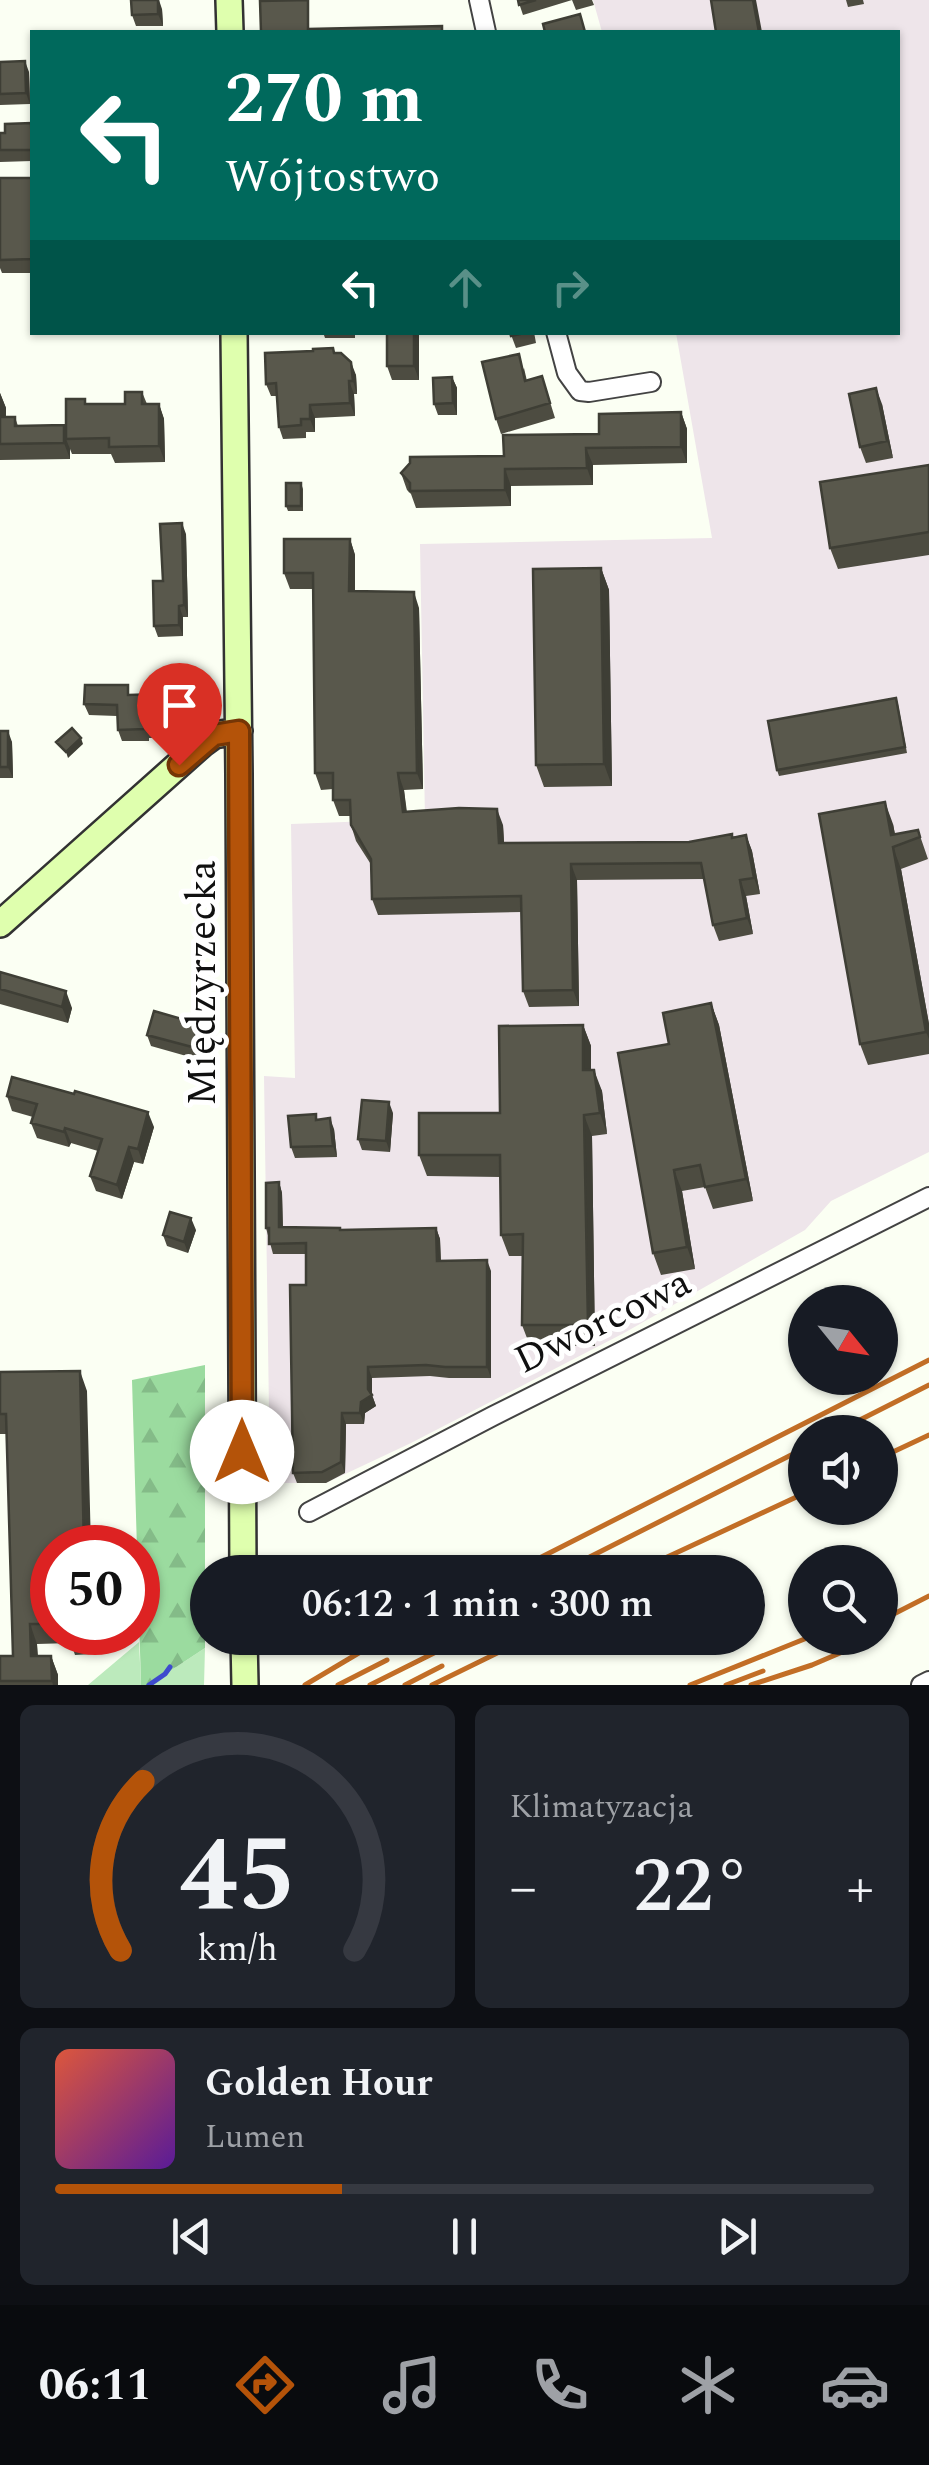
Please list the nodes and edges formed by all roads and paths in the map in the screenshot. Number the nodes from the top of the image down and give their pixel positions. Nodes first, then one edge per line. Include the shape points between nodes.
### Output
1 (229, 0) edge
2 (479, 0) edge
3 (230, 30) edge
4 (486, 30) edge
5 (234, 335) edge
6 (557, 335) edge
7 (651, 382) dead end
8 (239, 731) junction
9 (0, 924) edge
10 (929, 1197) edge
11 (309, 1512) dead end
12 (243, 1555) edge
13 (244, 1655) edge
14 (929, 1681) edge
15 (245, 1685) edge
16 (922, 1685) edge

1 - 3 main road
2 - 4 street
5 - 8 main road, Międzyrzecka
6 - 7 street via 580,391
8 - 9 main road via 203,743
8 - 12 main road, Międzyrzecka
10 - 11 street, Dworcowa
13 - 15 main road
14 - 16 street

